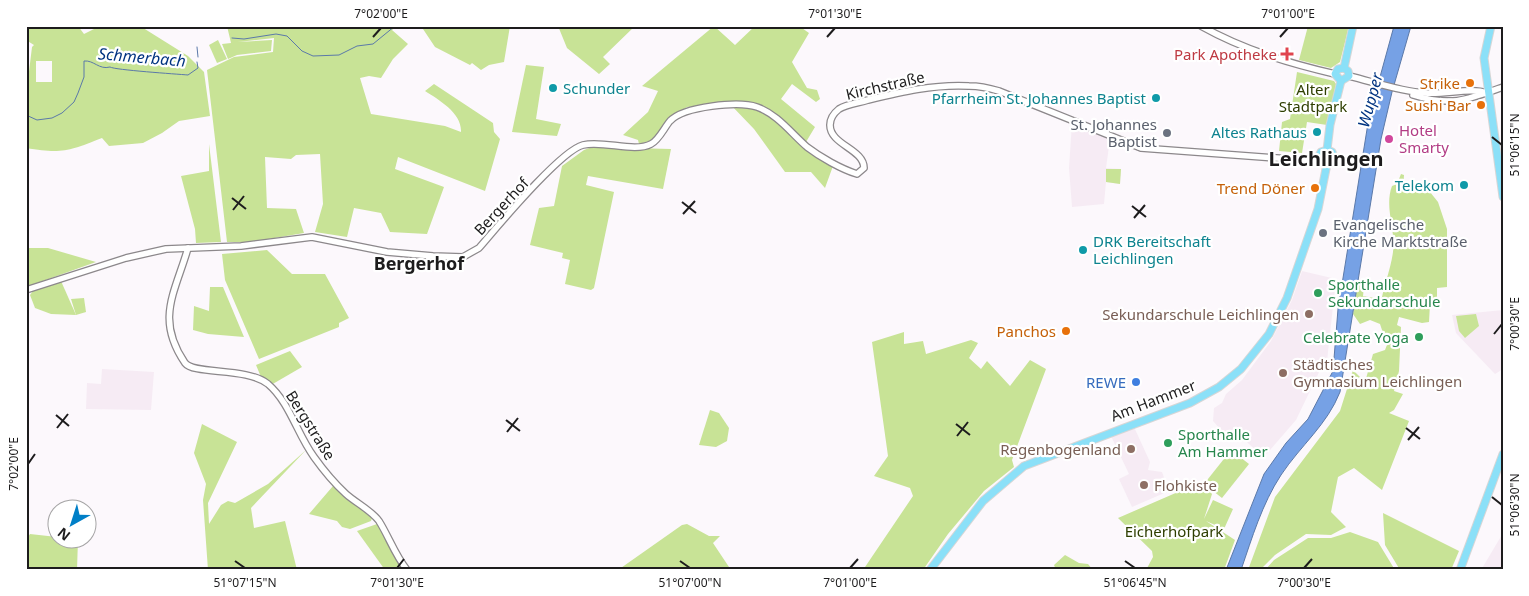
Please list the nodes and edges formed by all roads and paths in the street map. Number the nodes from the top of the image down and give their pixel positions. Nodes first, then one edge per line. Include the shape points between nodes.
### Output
1 (1201, 26) edge
2 (1353, 26) edge
3 (1491, 26) edge
4 (1344, 68) junction
5 (1335, 74) junction
6 (1348, 76) junction
7 (1341, 81) junction
8 (1503, 88) edge
9 (1487, 93) junction
10 (585, 145) joint
11 (1326, 150) junction
12 (1319, 159) junction
13 (1327, 164) junction
14 (1503, 197) edge
15 (188, 248) junction
16 (26, 290) edge
17 (1503, 454) edge
18 (407, 570) edge
19 (930, 570) edge
20 (1460, 570) edge

1 - 5 street via 1263,55
2 - 4 main road
3 - 9 main road via 1484,58
4 - 5 main road
4 - 6 main road
5 - 7 main road
6 - 7 main road
6 - 9 street via 1447,103
7 - 11 main road
8 - 9 street
9 - 14 main road
10 - 12 street, Kirchstraße via 646,146 654,142 678,115 692,110 745,104 766,110 810,149 857,174 864,168 862,160 830,128 831,120 839,109 918,88 970,86 999,91 1141,148
10 - 15 street, Bergerhof via 564,156 472,254 463,257 398,254 312,237
11 - 12 main road via 1321,152
11 - 13 main road via 1334,157
12 - 13 main road
13 - 19 main road, Am Hammer via 1318,209 1287,298 1254,355 1223,384 1190,403 1024,466 976,509
15 - 16 street, Bergerhof via 150,252
15 - 18 street, Bergstraße via 173,294 169,323 185,363 199,370 243,373 270,386 285,405 322,469 378,520
17 - 20 main road

